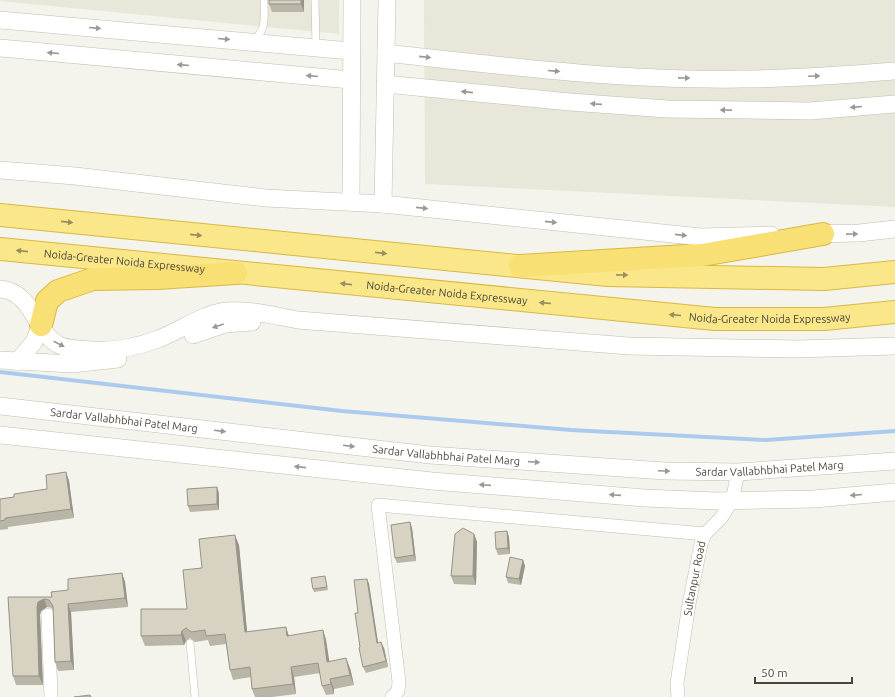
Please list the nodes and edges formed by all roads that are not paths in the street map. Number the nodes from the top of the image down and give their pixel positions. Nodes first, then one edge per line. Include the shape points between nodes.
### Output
1 (264, 0) edge
2 (315, 0) edge
3 (352, 0) edge
4 (386, 0) edge
5 (0, 20) edge
6 (250, 42) junction
7 (0, 48) edge
8 (316, 48) junction
9 (351, 51) junction
10 (386, 53) junction
11 (895, 71) edge
12 (351, 80) junction
13 (385, 84) junction
14 (895, 104) edge
15 (0, 170) edge
16 (351, 202) junction
17 (383, 204) junction
18 (0, 215) edge
19 (895, 229) edge
20 (822, 234) junction
21 (0, 249) edge
22 (520, 266) junction
23 (895, 272) edge
24 (236, 273) junction
25 (0, 289) edge
26 (895, 312) edge
27 (298, 320) junction
28 (41, 325) junction
29 (895, 346) edge
30 (0, 360) edge
31 (17, 362) junction
32 (0, 406) edge
33 (0, 435) edge
34 (895, 461) edge
35 (738, 472) junction
36 (895, 492) edge
37 (732, 501) junction
38 (704, 534) junction
39 (48, 615) dead end
40 (190, 643) edge
41 (51, 697) edge
42 (195, 697) edge
43 (392, 697) edge
44 (678, 697) edge

1 - 6 lane via 264,25 260,36
2 - 8 lane
3 - 9 street
4 - 10 street
5 -> 6 street
6 - 8 street
12 -> 7 street
8 - 9 street
9 - 12 street
10 -> 11 street via 639,77 741,79
10 - 13 street
12 - 16 street
14 -> 13 street via 810,111 666,109
13 - 17 street
15 - 16 street via 266,198
16 - 17 street
17 -> 20 street via 702,237
18 -> 22 highway
20 -> 19 street via 859,234
20 - 22 highway via 702,255
24 -> 21 highway, Noida-Greater Noida Expressway
22 -> 23 highway via 608,275 817,279
26 -> 24 highway, Noida-Greater Noida Expressway via 817,320 715,319
24 - 28 highway via 93,279 58,291 47,301
25 - 28 street via 16,293 24,300
28 -> 27 street via 60,346 106,350 158,339 226,311
27 - 29 street via 629,346 797,349
27 -> 31 street via 224,324 133,357 72,364
28 - 31 street via 34,342
30 - 31 street
32 -> 35 street, Sardar Vallabhbhai Patel Marg via 430,455 665,472
37 -> 33 street via 645,498 432,481
34 - 35 street, Sardar Vallabhbhai Patel Marg
35 - 37 street, Sultanpur Road
36 -> 37 street via 814,499
37 - 38 street, Sultanpur Road via 721,518
38 - 43 street via 378,505 399,682 398,691
38 - 44 street, Sultanpur Road via 689,604 677,682
39 - 41 street
40 - 42 lane

